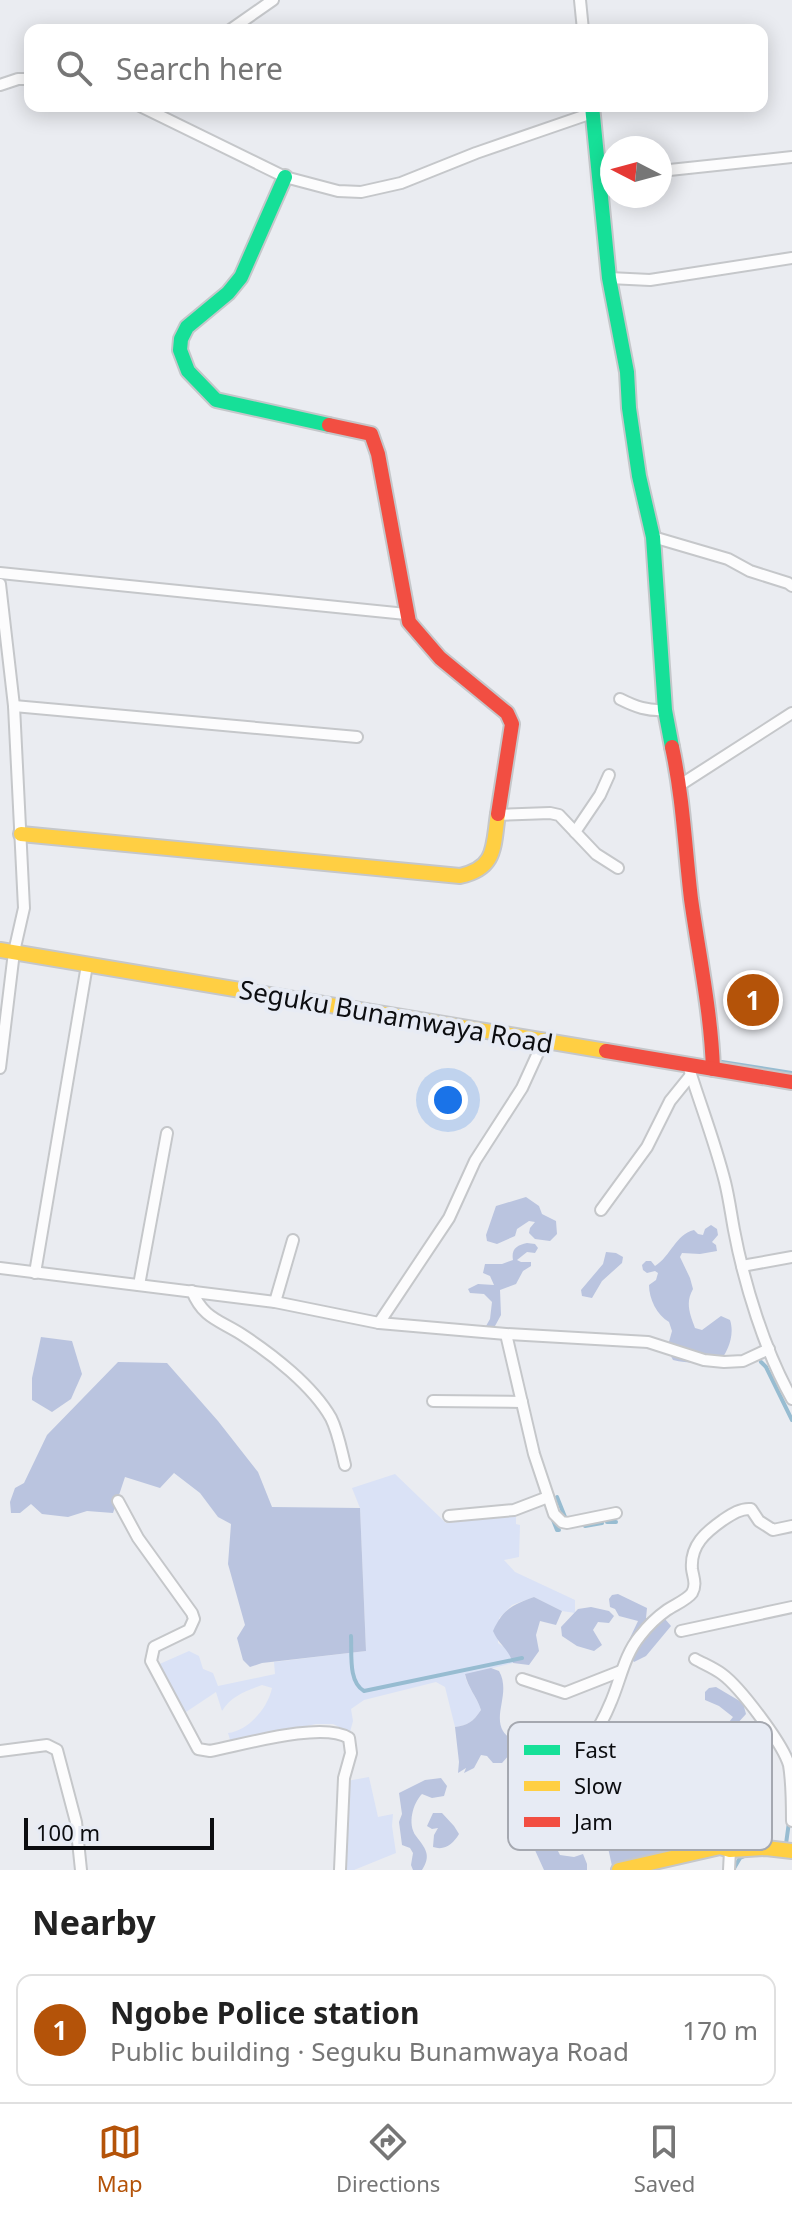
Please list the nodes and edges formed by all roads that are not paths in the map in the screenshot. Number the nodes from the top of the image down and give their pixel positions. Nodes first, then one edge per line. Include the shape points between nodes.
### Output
1 (273, 0) edge
2 (580, 0) edge
3 (239, 24) edge
4 (582, 24) edge
5 (24, 79) edge
6 (0, 85) edge
7 (152, 112) edge
8 (584, 112) edge
9 (593, 112) edge
10 (600, 151) edge
11 (792, 157) edge
12 (672, 170) edge
13 (285, 177) junction
14 (606, 208) edge
15 (792, 258) edge
16 (609, 278) junction
17 (653, 537) junction
18 (0, 573) edge
19 (0, 584) edge
20 (792, 586) edge
21 (406, 614) junction
22 (620, 699) dead end
23 (14, 706) junction
24 (665, 710) junction
25 (792, 713) edge
26 (357, 737) dead end
27 (609, 775) dead end
28 (680, 785) junction
29 (497, 815) junction
30 (575, 832) junction
31 (21, 834) junction
32 (618, 868) dead end
33 (7, 951) edge
34 (87, 965) junction
35 (543, 1042) junction
36 (0, 1068) edge
37 (713, 1069) junction
38 (689, 1070) junction
39 (792, 1082) edge
40 (167, 1133) dead end
41 (601, 1210) dead end
42 (293, 1240) dead end
43 (792, 1257) edge
44 (742, 1266) junction
45 (0, 1268) edge
46 (35, 1273) junction
47 (139, 1285) junction
48 (192, 1291) junction
49 (275, 1302) junction
50 (379, 1323) junction
51 (506, 1334) junction
52 (769, 1349) junction
53 (792, 1399) edge
54 (433, 1401) dead end
55 (522, 1402) junction
56 (345, 1465) dead end
57 (548, 1497) junction
58 (118, 1501) dead end
59 (616, 1513) dead end
60 (449, 1516) dead end
61 (792, 1526) edge
62 (792, 1607) edge
63 (681, 1631) dead end
64 (695, 1659) dead end
65 (621, 1671) junction
66 (522, 1679) dead end
67 (602, 1722) edge
68 (763, 1722) edge
69 (772, 1735) edge
70 (0, 1751) edge
71 (792, 1821) edge
72 (772, 1849) edge
73 (707, 1850) edge
74 (730, 1850) edge
75 (792, 1851) edge
76 (81, 1870) edge
77 (340, 1870) edge
78 (619, 1870) edge
79 (729, 1870) edge

1 - 3 street
2 - 4 street
5 - 6 street
7 - 13 street
8 - 13 street via 381,189 338,191
9 - 10 street
11 - 12 street
13 - 21 street via 237,284 195,318 183,332 179,350 199,386 216,400 371,434
14 - 16 street
15 - 16 street via 650,280
16 - 17 street
17 - 20 street via 728,559
17 - 24 street
18 - 21 street
19 - 23 street
21 - 29 street via 420,638 507,713 512,724
22 - 24 street via 650,711
23 - 26 street
23 - 31 street
24 - 28 street
25 - 28 street
27 - 30 street
28 - 37 street
29 - 30 street via 550,813
29 - 31 street via 487,863 460,876
30 - 32 street
31 - 33 street via 24,908
33 - 34 street, Seguku Bunamwaya Road
33 - 36 street
34 - 35 street, Seguku Bunamwaya Road
34 - 46 street
35 - 38 street, Seguku Bunamwaya Road
35 - 50 street via 449,1218
37 - 38 street, Seguku Bunamwaya Road
37 - 39 street, Seguku Bunamwaya Road
38 - 41 street via 647,1147
38 - 44 street via 719,1158
40 - 47 street
42 - 49 street
43 - 44 street
44 - 52 street
45 - 46 street
46 - 47 street
47 - 48 street
48 - 49 street
48 - 56 street via 211,1318 278,1360 325,1409
49 - 50 street
50 - 51 street
51 - 52 street via 648,1342 724,1362 743,1361
51 - 55 street
52 - 53 street
54 - 55 street
55 - 57 street
57 - 59 street via 562,1522
57 - 60 street via 514,1510
58 - 77 street via 194,1619 189,1630 154,1647 151,1661 198,1749 326,1731 349,1738
61 - 65 street via 773,1530 751,1509 744,1509 701,1536 691,1593 638,1637
62 - 63 street
64 - 68 street via 732,1683
65 - 66 street via 565,1693
65 - 67 street
69 - 71 street via 790,1767
70 - 76 street via 47,1745 57,1750 76,1822
72 - 75 street
73 - 78 street
74 - 79 street

